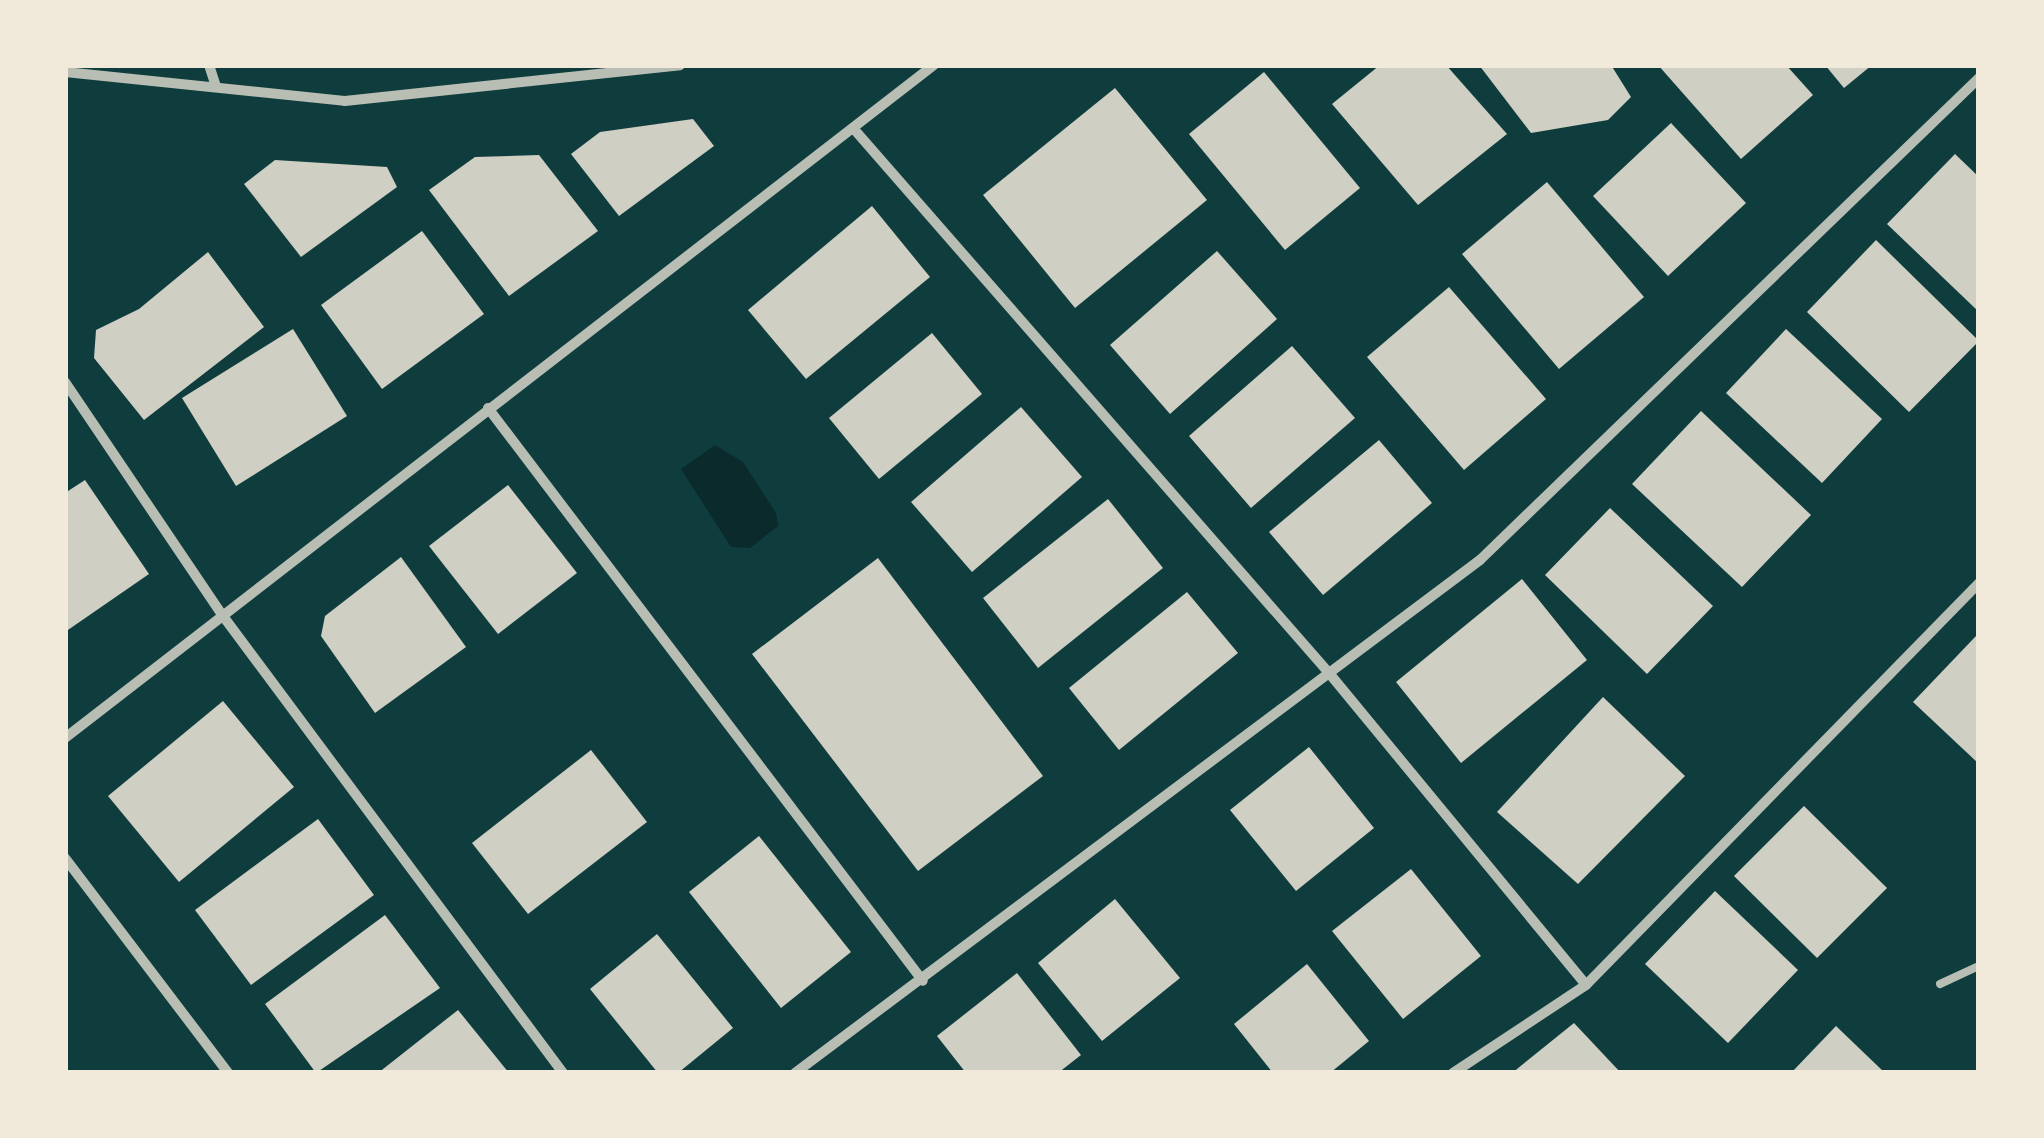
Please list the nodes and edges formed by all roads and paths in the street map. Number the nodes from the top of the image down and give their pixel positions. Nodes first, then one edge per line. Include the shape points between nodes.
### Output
1 (209, 65) edge
2 (680, 65) edge
3 (934, 65) edge
4 (662, 66) edge
5 (65, 72) edge
6 (1979, 78) edge
7 (215, 84) junction
8 (853, 128) junction
9 (65, 382) edge
10 (488, 408) junction
11 (1979, 583) edge
12 (223, 616) junction
13 (1329, 673) junction
14 (65, 738) edge
15 (65, 858) edge
16 (1979, 966) edge
17 (923, 982) junction
18 (1940, 984) dead end
19 (1586, 986) junction
20 (228, 1073) edge
21 (563, 1073) edge
22 (795, 1073) edge
23 (1454, 1073) edge

1 - 7 street
2 - 4 street
3 - 8 street
4 - 7 street via 345,101
5 - 7 street
6 - 13 street via 1480,560
8 - 10 street
8 - 13 street
9 - 12 street
10 - 12 street
10 - 17 street
11 - 19 street
12 - 14 street
12 - 21 street
13 - 17 street
13 - 19 street
15 - 20 street
16 - 18 lane
17 - 22 street
19 - 23 street

